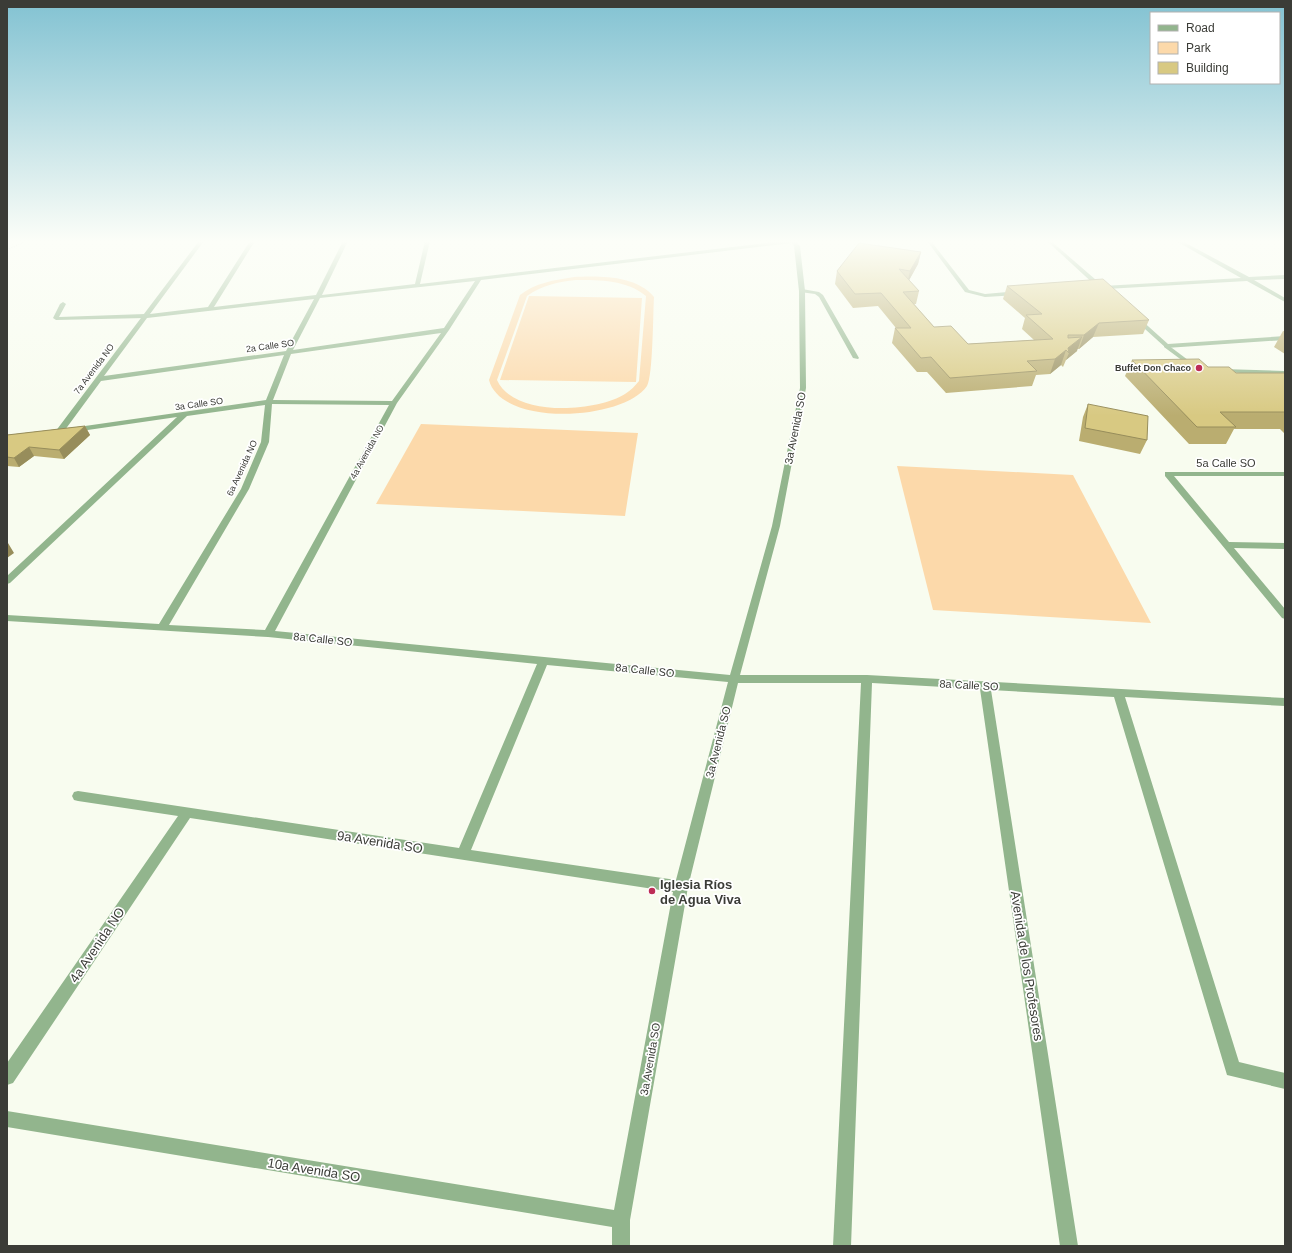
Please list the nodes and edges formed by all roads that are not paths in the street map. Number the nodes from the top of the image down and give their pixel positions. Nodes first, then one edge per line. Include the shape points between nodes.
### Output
1 (157, 299) edge
2 (216, 299) edge
3 (296, 299) edge
4 (317, 299) edge
5 (466, 299) edge
6 (802, 299) edge
7 (823, 299) edge
8 (63, 304) dead end
9 (210, 309) junction
10 (1131, 314) edge
11 (145, 316) junction
12 (446, 330) junction
13 (1285, 338) edge
14 (1166, 346) junction
15 (288, 352) junction
16 (856, 358) dead end
17 (1202, 370) edge
18 (1212, 371) edge
19 (1284, 373) edge
20 (97, 379) junction
21 (269, 402) junction
22 (394, 402) junction
23 (184, 415) junction
24 (55, 432) joint
25 (1285, 474) edge
26 (1226, 545) junction
27 (1285, 546) edge
28 (7, 581) edge
29 (1285, 616) edge
30 (7, 618) edge
31 (162, 628) junction
32 (268, 634) junction
33 (544, 660) junction
34 (734, 679) junction
35 (868, 679) junction
36 (984, 685) junction
37 (1118, 693) junction
38 (1285, 702) edge
39 (78, 796) dead end
40 (187, 813) junction
41 (463, 854) junction
42 (681, 887) junction
43 (7, 1077) edge
44 (1285, 1081) edge
45 (7, 1119) edge
46 (620, 1220) junction
47 (621, 1246) edge
48 (842, 1246) edge
49 (1069, 1246) edge

1 - 11 street, 7a Avenida NO
2 - 9 street
3 - 9 street
4 - 15 street, 6a Avenida NO
5 - 12 street, 4a Avenida NO
6 - 34 street, 3a Avenida SO via 803,388 776,526
7 - 16 street
8 - 11 street via 56,318 58,319
9 - 11 street
10 - 14 street
11 - 20 street, 7a Avenida NO
12 - 15 street, 2a Calle SO
12 - 22 street, 4a Avenida NO
13 - 14 street
14 - 17 street via 1189,365
15 - 20 street, 2a Calle SO
15 - 21 street, 6a Avenida NO
18 - 19 street
20 - 24 street, 7a Avenida NO
21 - 22 street, 3a Calle SO
21 - 23 street, 3a Calle SO
21 - 31 street, 6a Avenida NO via 265,442 245,489
22 - 32 street, 4a Avenida NO
23 - 24 street, 3a Calle SO
23 - 28 street
25 - 26 street, 5a Calle SO via 1168,474
26 - 27 street
26 - 29 street
30 - 31 street, 8a Calle SO
31 - 32 street, 8a Calle SO
32 - 33 street, 8a Calle SO
33 - 34 street, 8a Calle SO
33 - 41 street
34 - 35 street, 8a Calle SO
34 - 42 street, 3a Avenida SO
35 - 36 street, 8a Calle SO
35 - 48 street
36 - 37 street, 8a Calle SO
36 - 49 street, Avenida de los Profesores
37 - 38 street, 8a Calle SO
37 - 44 street via 1233,1069
39 - 40 street, 9a Avenida SO
40 - 41 street, 9a Avenida SO
40 - 43 street, 4a Avenida NO
41 - 42 street, 9a Avenida SO
42 - 46 street, 3a Avenida SO
45 - 46 street, 10a Avenida SO
46 - 47 street, 3a Avenida SO

